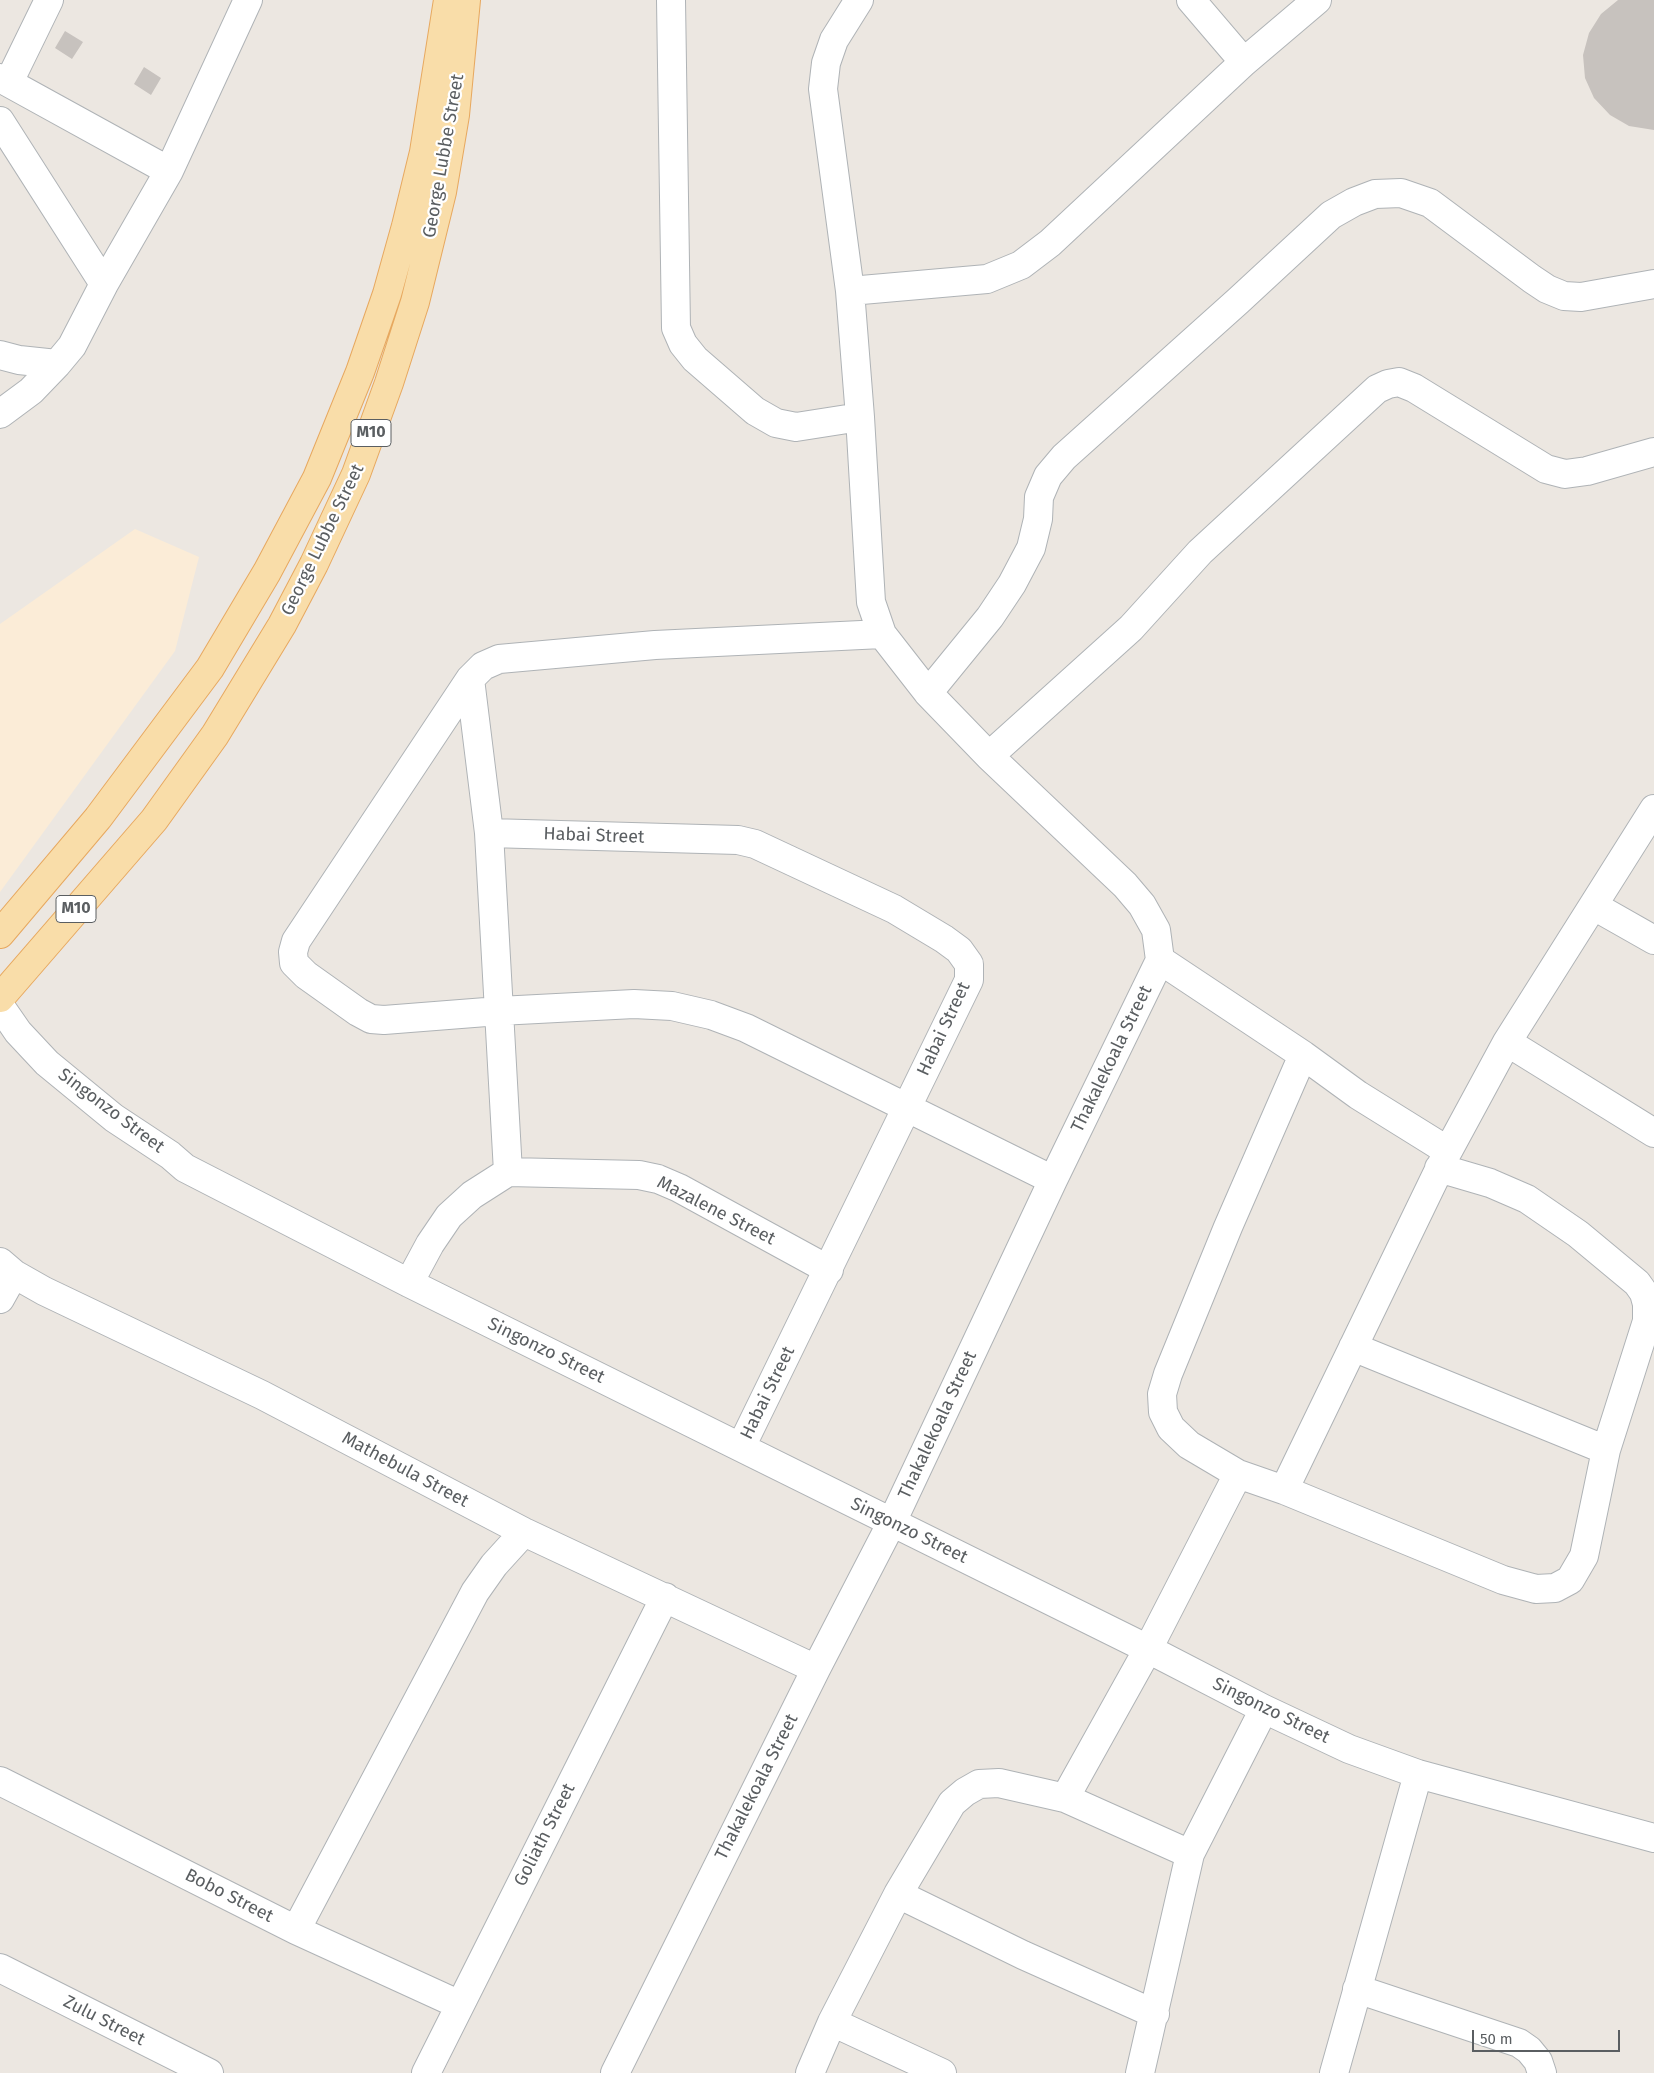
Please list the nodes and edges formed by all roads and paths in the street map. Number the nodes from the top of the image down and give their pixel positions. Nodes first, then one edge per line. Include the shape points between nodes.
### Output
1 (49, 0) edge
2 (248, 0) edge
3 (448, 0) edge
4 (466, 0) edge
5 (671, 0) edge
6 (859, 0) edge
7 (1191, 0) edge
8 (1318, 0) edge
9 (1244, 62) junction
10 (4, 80) edge
11 (0, 121) edge
12 (169, 171) junction
13 (104, 284) junction
14 (1654, 284) edge
15 (850, 291) junction
16 (0, 355) edge
17 (57, 364) junction
18 (0, 414) edge
19 (860, 417) junction
20 (1654, 452) edge
21 (882, 634) junction
22 (470, 679) junction
23 (928, 693) junction
24 (989, 756) junction
25 (1654, 809) edge
26 (488, 833) junction
27 (1594, 906) junction
28 (0, 934) edge
29 (1654, 940) edge
30 (1160, 960) junction
31 (0, 998) edge
32 (0, 1006) edge
33 (499, 1011) junction
34 (0, 1032) edge
35 (1507, 1042) junction
36 (1303, 1055) junction
37 (908, 1107) junction
38 (1654, 1133) edge
39 (1444, 1159) junction
40 (185, 1168) junction
41 (508, 1172) junction
42 (1053, 1180) junction
43 (7, 1268) edge
44 (829, 1270) junction
45 (409, 1282) junction
46 (0, 1299) edge
47 (1353, 1346) junction
48 (741, 1447) junction
49 (1606, 1450) junction
50 (1238, 1474) junction
51 (1284, 1490) junction
52 (892, 1522) junction
53 (524, 1532) junction
54 (665, 1597) junction
55 (1148, 1649) junction
56 (816, 1669) junction
57 (1264, 1709) junction
58 (1418, 1774) junction
59 (0, 1781) edge
60 (1065, 1798) junction
61 (1654, 1838) edge
62 (1190, 1854) junction
63 (898, 1894) junction
64 (296, 1930) junction
65 (0, 1968) edge
66 (1357, 1989) junction
67 (460, 2005) junction
68 (1155, 2014) junction
69 (832, 2022) junction
70 (209, 2073) edge
71 (426, 2073) edge
72 (615, 2073) edge
73 (810, 2073) edge
74 (942, 2073) edge
75 (1140, 2073) edge
76 (1334, 2073) edge
77 (1542, 2073) edge

1 - 10 street
2 - 12 street
3 - 28 main road, George Lubbe Street / M10 via 424,152 406,226 360,372 317,478 267,572 210,668 98,818
4 - 31 main road, George Lubbe Street / M10 via 455,115 442,192 415,302 352,483 282,626 214,735 154,820
5 - 19 street via 676,328 683,344 695,359 755,411 776,423 796,427
6 - 15 street via 834,40 826,63 823,89
7 - 9 street
8 - 9 street
9 - 15 street via 1050,243 1021,266 987,279
10 - 12 street
11 - 13 street
12 - 13 street
13 - 17 street via 72,346
14 - 23 street via 1581,297 1564,296 1532,280 1430,202 1401,193 1375,194 1354,202 1331,215 1064,457 1048,476 1039,497 1031,548 1012,584 990,617
15 - 19 street
16 - 17 street
17 - 18 street via 31,391
19 - 21 street via 871,602
20 - 24 street via 1587,471 1555,472 1414,388 1399,382 1377,389 1200,552 1131,628
21 - 22 street via 656,645 499,659 483,666
21 - 23 street
22 - 26 street
22 - 33 street via 296,941 293,952 294,963 306,975 371,1019
23 - 24 street
24 - 30 street via 1142,905 1156,930
25 - 27 street
26 - 33 street
26 - 37 street, Habai Street via 738,840 755,844 894,909 944,939 959,950 969,964 969,980
27 - 29 street
27 - 35 street
30 - 36 street
30 - 42 street, Thakalekoala Street
32 - 40 street, Singonzo Street via 18,1032 47,1063 114,1118
33 - 37 street via 634,1004 672,1006 712,1015 746,1028
33 - 41 street
34 - 40 street, Singonzo Street via 45,1080 106,1130 150,1158
35 - 38 street
35 - 39 street
36 - 39 street
36 - 50 street via 1221,1245 1162,1394 1163,1412 1171,1428 1189,1445
37 - 42 street
37 - 44 street, Habai Street
39 - 47 street
39 - 49 street via 1527,1199 1578,1234 1644,1293 1646,1321
40 - 45 street, Singonzo Street
41 - 44 street, Mazalene Street via 639,1175 658,1179
41 - 45 street via 472,1195 449,1216
42 - 52 street, Thakalekoala Street
43 - 46 street
43 - 53 street, Mathebula Street via 44,1291 262,1395
44 - 48 street, Habai Street
45 - 48 street, Singonzo Street
47 - 49 street
47 - 51 street
48 - 52 street, Singonzo Street
49 - 51 street via 1584,1556 1570,1580 1555,1588 1536,1589 1503,1580
50 - 51 street
50 - 55 street
52 - 55 street, Singonzo Street
52 - 56 street, Thakalekoala Street
53 - 54 street, Mathebula Street
53 - 64 street via 475,1592
54 - 56 street, Mathebula Street
54 - 67 street, Goliath Street
55 - 57 street, Singonzo Street
55 - 60 street
56 - 72 street, Thakalekoala Street
57 - 58 street, Singonzo Street via 1349,1749
57 - 62 street
58 - 61 street, Singonzo Street
58 - 66 street
59 - 64 street, Bobo Street
60 - 62 street
60 - 63 street via 999,1783 979,1784 965,1792 952,1803
62 - 68 street
63 - 68 street
63 - 69 street
64 - 67 street, Bobo Street
65 - 70 street, Zulu Street
66 - 76 street
66 - 77 street via 1519,2043 1538,2061
67 - 71 street, Goliath Street
68 - 75 street
69 - 73 street
69 - 74 street

